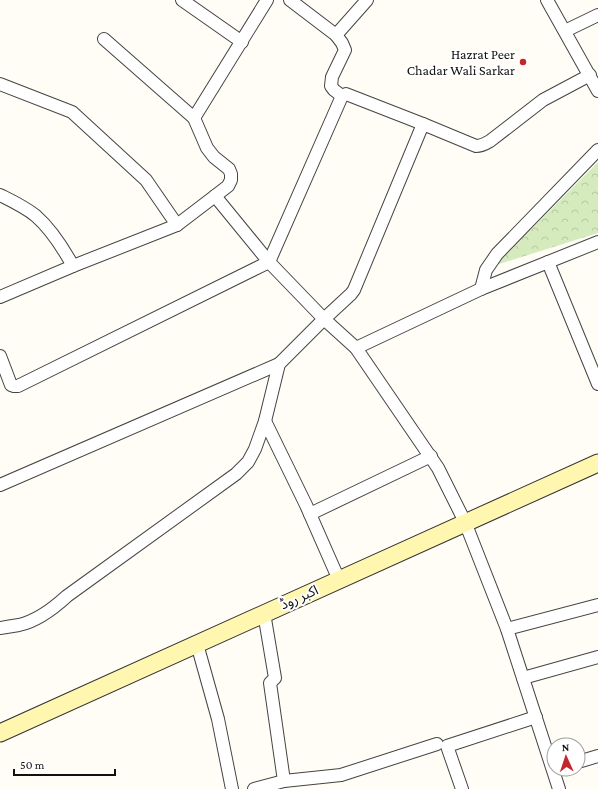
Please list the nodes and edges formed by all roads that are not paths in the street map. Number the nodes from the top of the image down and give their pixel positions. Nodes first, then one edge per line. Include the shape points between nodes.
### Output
1 (182, 0) edge
2 (267, 0) edge
3 (290, 0) edge
4 (367, 0) edge
5 (547, 0) edge
6 (598, 15) edge
7 (565, 31) junction
8 (336, 35) junction
9 (104, 39) dead end
10 (242, 42) junction
11 (590, 75) junction
12 (0, 84) edge
13 (598, 91) edge
14 (342, 96) junction
15 (194, 118) junction
16 (423, 124) junction
17 (598, 150) edge
18 (0, 195) edge
19 (215, 196) junction
20 (177, 225) junction
21 (598, 242) edge
22 (269, 262) junction
23 (548, 262) junction
24 (74, 266) junction
25 (481, 289) junction
26 (0, 297) edge
27 (324, 319) junction
28 (356, 348) junction
29 (0, 356) edge
30 (279, 364) junction
31 (598, 384) edge
32 (265, 422) junction
33 (431, 456) junction
34 (598, 463) edge
35 (0, 485) edge
36 (310, 514) junction
37 (465, 522) junction
38 (338, 580) junction
39 (598, 605) edge
40 (264, 613) junction
41 (0, 628) edge
42 (507, 629) junction
43 (197, 644) junction
44 (598, 657) edge
45 (523, 678) junction
46 (536, 717) junction
47 (0, 733) edge
48 (437, 744) dead end
49 (546, 746) edge
50 (598, 756) edge
51 (586, 760) edge
52 (556, 777) edge
53 (284, 781) junction
54 (232, 789) edge
55 (254, 789) edge
56 (462, 789) edge
57 (560, 789) edge

1 - 10 street
2 - 10 street
3 - 8 street
4 - 8 street
5 - 7 street
6 - 7 street
7 - 11 street
8 - 14 street via 345,50 332,77 331,86
9 - 15 street
10 - 15 street
11 - 13 street
11 - 16 street via 543,100 484,145 476,146
12 - 20 street via 72,112 146,180
14 - 16 street via 346,94
14 - 22 street
15 - 19 street via 207,148 231,174 228,186
16 - 27 street via 356,286
17 - 25 street via 497,254 486,270
18 - 24 street via 34,214 48,227
19 - 20 street
19 - 22 street
20 - 24 street
21 - 23 street
22 - 27 street
22 - 29 street via 18,386 11,384
23 - 25 street
23 - 31 street
24 - 26 street
25 - 28 street
27 - 28 street
27 - 30 street
28 - 33 street
30 - 32 street
30 - 35 street
32 - 36 street
32 - 41 street via 248,462 236,474 46,613 20,625
33 - 36 street
33 - 37 street
34 - 37 main road, اکبر روڈ
36 - 38 street
37 - 38 main road, اکبر روڈ
37 - 42 street
38 - 40 main road, اکبر روڈ
39 - 42 street
40 - 43 main road, اکبر روڈ
40 - 53 street via 275,678 270,683
42 - 45 street
43 - 47 main road, اکبر روڈ
43 - 54 street via 218,719
44 - 45 street
45 - 46 street
46 - 49 street
46 - 56 street via 447,746
48 - 53 street via 341,775
50 - 51 street
52 - 57 street
53 - 55 street

